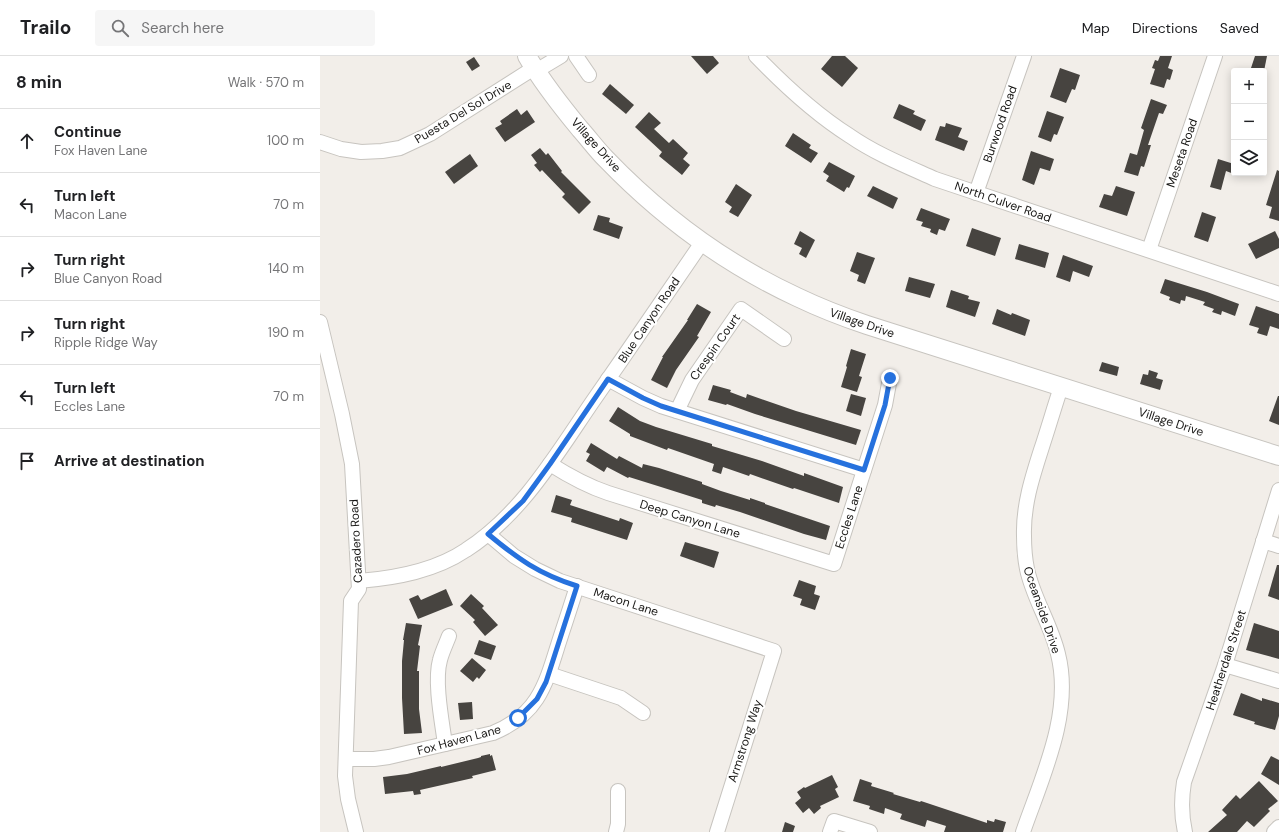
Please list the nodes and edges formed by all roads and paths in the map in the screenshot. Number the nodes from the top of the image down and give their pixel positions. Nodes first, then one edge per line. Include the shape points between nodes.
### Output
1 (561, 56) edge
2 (576, 56) edge
3 (756, 56) edge
4 (1024, 56) edge
5 (1215, 56) edge
6 (532, 65) edge
7 (589, 74) dead end
8 (320, 142) edge
9 (976, 193) junction
10 (703, 241) junction
11 (1149, 250) junction
12 (1279, 294) edge
13 (320, 322) edge
14 (784, 339) dead end
15 (890, 378) dead end
16 (608, 379) junction
17 (1061, 387) junction
18 (677, 411) junction
19 (1279, 456) edge
20 (550, 464) junction
21 (864, 470) junction
22 (1279, 490) edge
23 (488, 534) junction
24 (1263, 541) junction
25 (1279, 546) edge
26 (834, 564) joint
27 (359, 581) junction
28 (577, 586) junction
29 (449, 636) dead end
30 (774, 651) joint
31 (1225, 665) junction
32 (549, 674) junction
33 (1279, 681) edge
34 (643, 713) dead end
35 (445, 744) junction
36 (346, 759) junction
37 (618, 791) dead end
38 (832, 826) edge
39 (1279, 827) edge
40 (356, 832) edge
41 (616, 832) edge
42 (717, 832) edge
43 (870, 832) edge
44 (1023, 832) edge
45 (1185, 832) edge
46 (1274, 832) edge

1 - 6 street, Puesta Del Sol Drive
2 - 7 street
3 - 9 street, North Culver Road via 813,110 850,137 935,179
4 - 9 street, Burwood Road
5 - 11 street, Meseta Road
6 - 8 street, Puesta Del Sol Drive via 430,134 400,148 361,152
6 - 10 main road, Village Drive via 558,103 605,158 634,187
9 - 11 street, North Culver Road
10 - 16 street, Blue Canyon Road
10 - 17 main road, Village Drive via 758,277 828,311
11 - 12 street, North Culver Road
13 - 27 street, Cazadero Road via 352,464
14 - 18 street, Crespin Court via 741,309 692,380
15 - 21 street, Eccles Lane via 885,405
16 - 18 street via 643,398
16 - 20 street, Blue Canyon Road
17 - 19 main road, Village Drive
17 - 44 street, Oceanside Drive via 1026,502 1024,536 1027,568 1058,655 1062,679 1061,698 1053,745
18 - 21 street
20 - 23 street, Blue Canyon Road via 523,501
20 - 26 street, Deep Canyon Lane via 574,479 608,493
21 - 26 street, Eccles Lane
22 - 24 street, Heatherdale Street
23 - 27 street, Blue Canyon Road via 465,551 434,566 394,577
23 - 28 street, Macon Lane via 514,556 535,569
24 - 25 street
24 - 31 street, Heatherdale Street
27 - 36 street, Cazadero Road via 359,589 351,601
28 - 30 street, Macon Lane
28 - 32 street, Fox Haven Lane
29 - 35 street via 438,671
30 - 42 street, Armstrong Way
31 - 33 street
31 - 45 street, Heatherdale Street via 1184,782 1181,800
32 - 34 street via 621,698
32 - 35 street, Fox Haven Lane via 537,699 506,728
35 - 36 street, Fox Haven Lane via 390,757
36 - 40 street, Cazadero Road via 348,799
37 - 41 street
38 - 43 street
39 - 46 street

